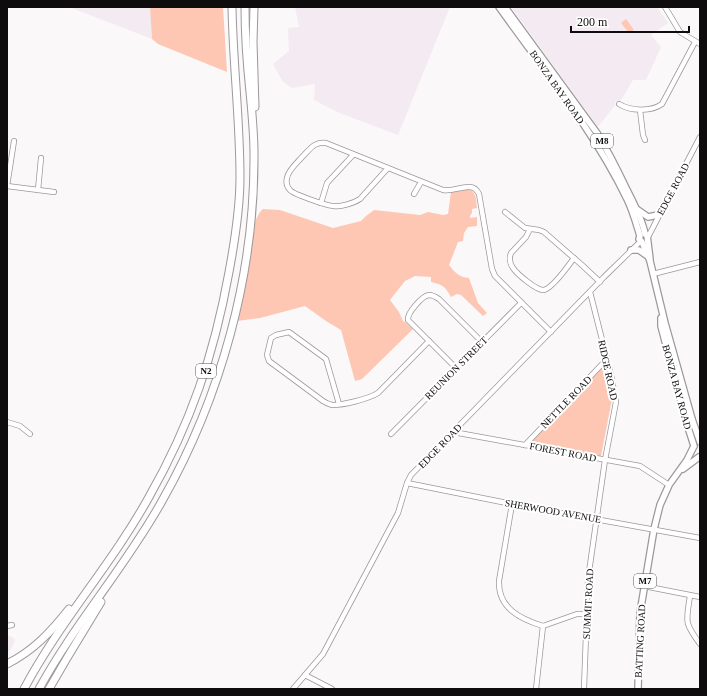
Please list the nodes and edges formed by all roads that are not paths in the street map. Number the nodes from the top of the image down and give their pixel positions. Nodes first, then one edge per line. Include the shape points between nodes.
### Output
1 (232, 7) edge
2 (245, 7) edge
3 (254, 7) edge
4 (499, 7) edge
5 (505, 7) edge
6 (665, 7) edge
7 (698, 43) edge
8 (619, 104) dead end
9 (640, 110) junction
10 (253, 125) junction
11 (700, 137) edge
12 (645, 140) dead end
13 (14, 141) dead end
14 (698, 143) edge
15 (353, 155) junction
16 (41, 158) dead end
17 (388, 168) junction
18 (421, 182) junction
19 (7, 186) edge
20 (38, 190) junction
21 (54, 192) dead end
22 (414, 194) dead end
23 (321, 203) junction
24 (636, 206) junction
25 (505, 212) dead end
26 (657, 217) junction
27 (530, 229) junction
28 (644, 238) junction
29 (631, 250) junction
30 (574, 258) junction
31 (649, 259) junction
32 (700, 262) edge
33 (653, 274) junction
34 (600, 282) junction
35 (590, 292) junction
36 (521, 303) junction
37 (660, 304) junction
38 (551, 332) junction
39 (429, 341) junction
40 (482, 342) junction
41 (606, 360) junction
42 (456, 368) junction
43 (339, 404) junction
44 (7, 422) edge
45 (453, 432) junction
46 (30, 434) dead end
47 (392, 434) dead end
48 (700, 442) edge
49 (525, 445) junction
50 (694, 447) junction
51 (700, 457) edge
52 (605, 460) junction
53 (674, 478) junction
54 (407, 483) junction
55 (669, 485) junction
56 (512, 504) junction
57 (138, 517) junction
58 (596, 519) junction
59 (654, 529) junction
60 (700, 538) edge
61 (126, 558) junction
62 (644, 586) junction
63 (690, 596) junction
64 (700, 597) edge
65 (586, 614) junction
66 (543, 626) junction
67 (700, 644) edge
68 (7, 664) edge
69 (305, 675) junction
70 (24, 689) edge
71 (39, 689) edge
72 (49, 689) edge
73 (293, 689) edge
74 (332, 689) edge
75 (536, 689) edge
76 (584, 689) edge
77 (638, 689) edge

1 - 57 highway, N2 via 240,179 238,217 226,287 215,340 192,410
2 - 10 highway, N2
3 - 10 highway via 256,106
4 - 28 main road, BONZA BAY ROAD / M8 via 599,147 627,199
5 - 24 main road, BONZA BAY ROAD / M8 via 597,133
6 - 7 street via 680,32
7 - 9 street via 663,103 655,108
8 - 9 street via 624,108
9 - 12 street
10 - 61 highway, N2 via 254,182 247,256 220,370 183,462 162,502
11 - 14 street, EDGE ROAD
13 - 19 street
14 - 26 street, EDGE ROAD
15 - 17 street
15 - 23 street via 328,183
15 - 23 street via 326,143 317,143 289,172 287,182 290,191
16 - 20 street
17 - 18 street
17 - 23 street via 358,201 336,206
18 - 22 street
18 - 36 street via 448,192 467,187 476,189 482,209 492,271
19 - 20 street
20 - 21 street
24 - 26 main road via 648,217
24 - 28 main road, BONZA BAY ROAD / M8 via 644,227
25 - 27 street via 522,226
26 - 28 street, EDGE ROAD
27 - 30 street via 544,232
27 - 30 street via 510,256 514,270 535,287 542,290 548,288
28 - 29 street, EDGE ROAD
28 - 31 main road, BONZA BAY ROAD / M8 via 649,247
29 - 31 main road via 640,250
29 - 34 street, EDGE ROAD
30 - 34 street
31 - 33 main road, BONZA BAY ROAD / M8
32 - 33 street
33 - 37 main road, BONZA BAY ROAD / M8
34 - 35 street, EDGE ROAD
35 - 38 street, EDGE ROAD
35 - 41 street, RIDGE ROAD
36 - 38 street
36 - 40 street, REUNION STREET
37 - 48 main road, BONZA BAY ROAD / M8
37 - 50 main road, BONZA BAY ROAD / M8 via 661,326
38 - 45 street, EDGE ROAD
39 - 40 street via 407,318 409,312 424,297 430,295 441,301
39 - 42 street
39 - 43 street via 378,392 369,397
40 - 42 street, REUNION STREET
41 - 49 street, NETTLE ROAD
41 - 52 street, RIDGE ROAD via 616,402
42 - 47 street, REUNION STREET
43 - 43 street via 326,403 269,361 267,355 270,338 290,332 326,359
44 - 46 street via 20,426
45 - 49 street, FOREST ROAD
45 - 54 street, EDGE ROAD via 411,475
48 - 50 main road
49 - 52 street, FOREST ROAD
50 - 51 main road, BONZA BAY ROAD via 694,453
50 - 53 main road, BATTING ROAD
51 - 53 main road, BATTING ROAD
52 - 55 street, FOREST ROAD via 640,466
52 - 58 street, RIDGE ROAD
53 - 55 main road, BATTING ROAD / M7
54 - 56 street, SHERWOOD AVENUE
54 - 69 street, EDGE ROAD via 398,513 323,654
55 - 59 main road, BATTING ROAD / M7 via 660,505
56 - 58 street, SHERWOOD AVENUE
56 - 66 street via 499,589 508,608 526,620
57 - 68 highway via 57,624 32,649
57 - 70 highway, N2 via 65,622
58 - 59 street, SHERWOOD AVENUE
58 - 65 street, SUMMIT ROAD
59 - 60 street, SHERWOOD AVENUE
59 - 62 main road, BATTING ROAD / M7
61 - 71 highway, N2
61 - 72 highway via 116,579
62 - 63 street
62 - 77 main road, BATTING ROAD / M7 via 640,613
63 - 64 street
63 - 67 street via 687,624
65 - 66 street via 577,614
65 - 76 street, SUMMIT ROAD
66 - 75 street
69 - 73 street, EDGE ROAD
69 - 74 street

